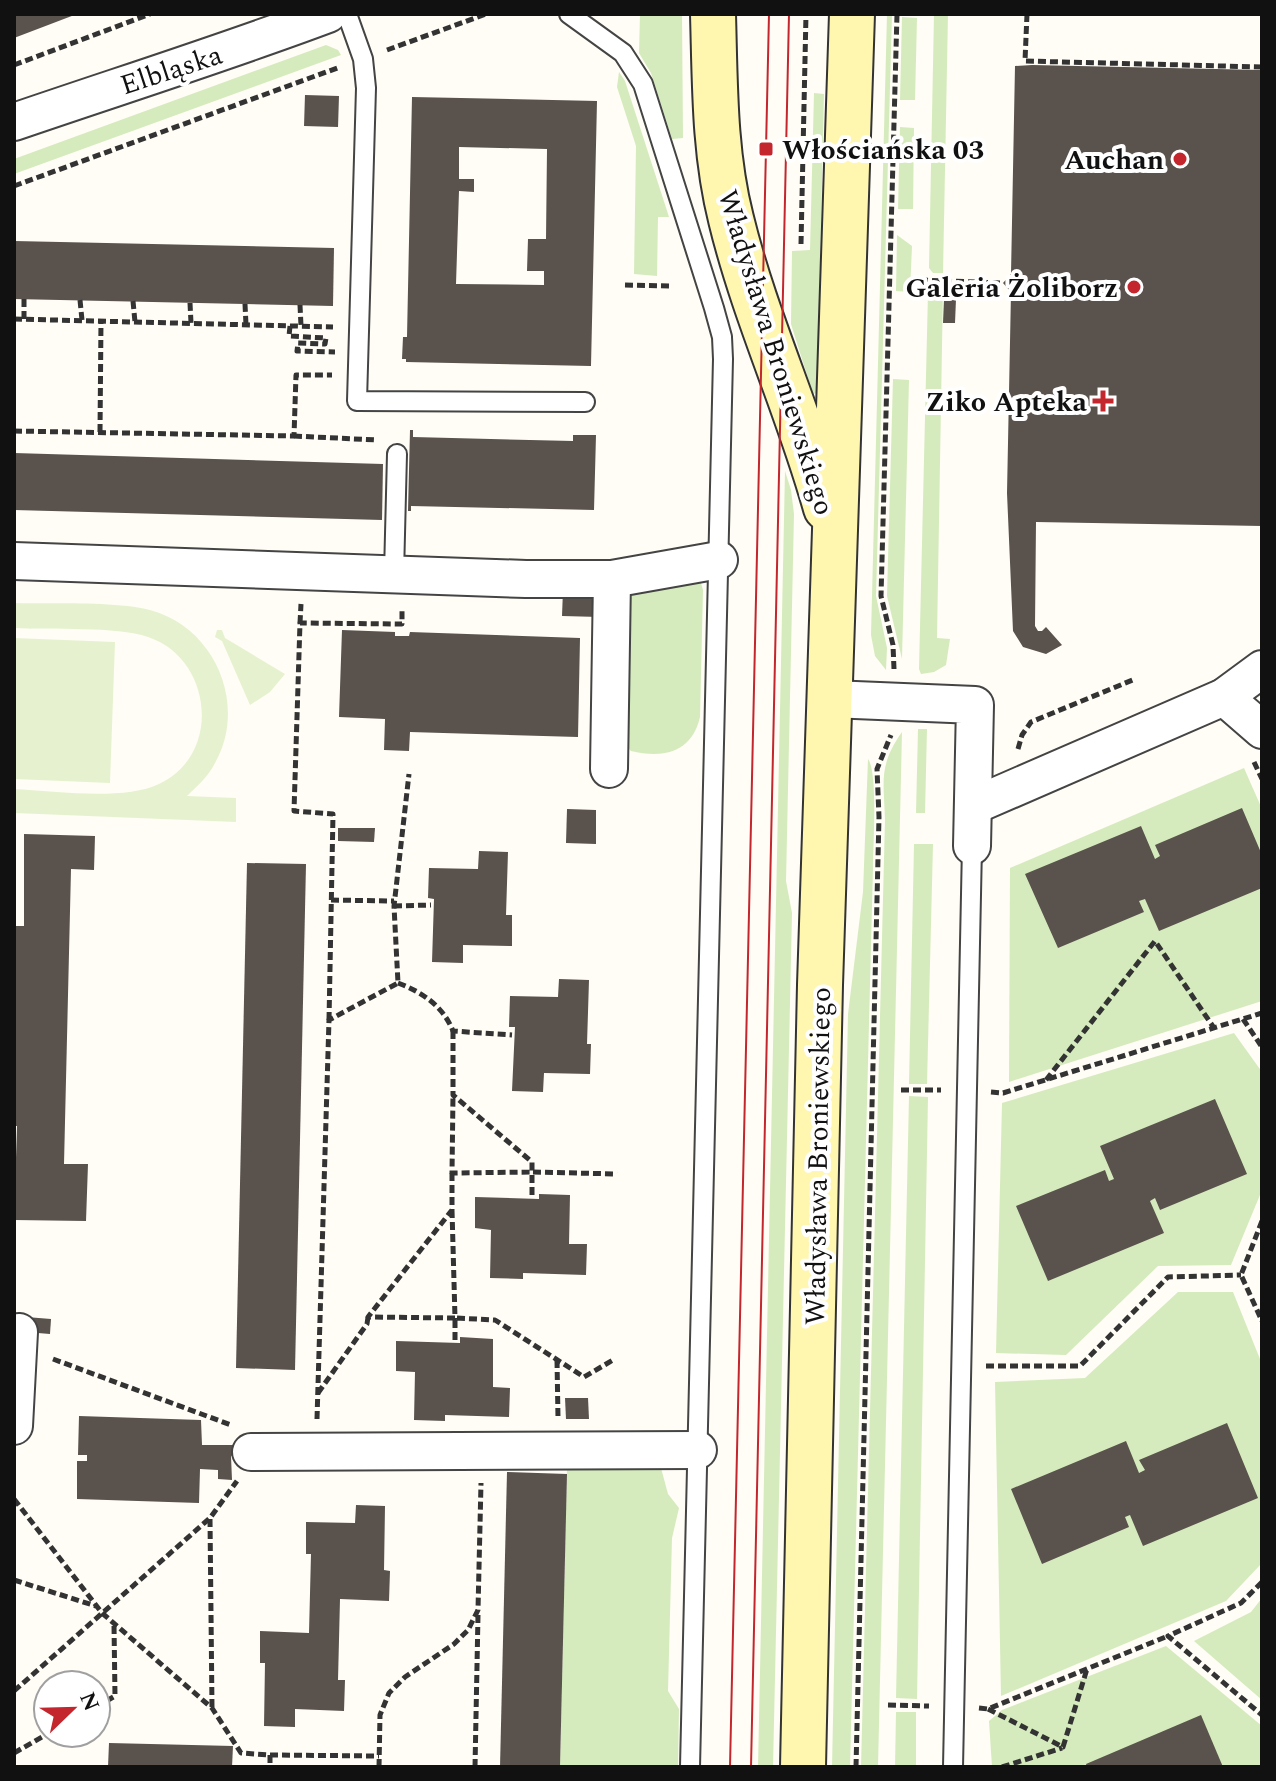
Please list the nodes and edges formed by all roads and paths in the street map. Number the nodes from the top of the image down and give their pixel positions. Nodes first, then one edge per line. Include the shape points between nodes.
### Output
1 (150, 14) edge
2 (328, 14) edge
3 (347, 14) edge
4 (486, 14) edge
5 (569, 14) edge
6 (713, 14) edge
7 (806, 14) edge
8 (852, 14) edge
9 (897, 14) edge
10 (1027, 14) edge
11 (376, 54) dead end
12 (349, 64) dead end
13 (14, 65) edge
14 (1262, 67) edge
15 (14, 122) edge
16 (14, 186) edge
17 (801, 244) dead end
18 (920, 280) dead end
19 (1003, 283) dead end
20 (625, 285) dead end
21 (673, 286) dead end
22 (24, 299) dead end
23 (80, 300) dead end
24 (133, 301) dead end
25 (190, 303) dead end
26 (245, 304) dead end
27 (300, 305) dead end
28 (14, 319) edge
29 (24, 319) junction
30 (82, 320) junction
31 (101, 321) junction
32 (135, 322) junction
33 (191, 323) junction
34 (246, 325) junction
35 (290, 326) junction
36 (301, 326) junction
37 (331, 327) dead end
38 (585, 402) dead end
39 (14, 431) edge
40 (100, 432) junction
41 (294, 436) junction
42 (392, 448) joint
43 (837, 545) junction
44 (719, 560) junction
45 (14, 561) edge
46 (398, 575) junction
47 (612, 579) junction
48 (1262, 669) edge
49 (894, 678) dead end
50 (1135, 679) dead end
51 (1224, 697) junction
52 (831, 699) junction
53 (892, 731) dead end
54 (1257, 742) edge
55 (609, 769) dead end
56 (409, 774) dead end
57 (1262, 779) edge
58 (1018, 787) junction
59 (973, 806) junction
60 (972, 846) joint
61 (331, 900) junction
62 (394, 904) junction
63 (431, 905) dead end
64 (398, 983) junction
65 (1262, 1013) edge
66 (1243, 1019) junction
67 (329, 1020) junction
68 (1214, 1028) junction
69 (453, 1031) junction
70 (512, 1035) dead end
71 (1262, 1047) edge
72 (1046, 1080) junction
73 (901, 1090) dead end
74 (966, 1090) junction
75 (453, 1095) junction
76 (532, 1172) junction
77 (452, 1173) junction
78 (617, 1174) dead end
79 (532, 1195) dead end
80 (452, 1210) junction
81 (1262, 1221) edge
82 (1241, 1275) junction
83 (368, 1317) junction
84 (455, 1318) junction
85 (1262, 1321) edge
86 (18, 1339) joint
87 (455, 1340) dead end
88 (557, 1359) junction
89 (613, 1360) dead end
90 (982, 1366) dead end
91 (318, 1393) junction
92 (14, 1426) edge
93 (559, 1450) junction
94 (698, 1450) junction
95 (482, 1451) junction
96 (251, 1452) junction
97 (316, 1452) junction
98 (14, 1499) edge
99 (210, 1518) junction
100 (14, 1580) edge
101 (1262, 1582) edge
102 (1253, 1592) junction
103 (1262, 1593) edge
104 (96, 1606) junction
105 (478, 1610) junction
106 (102, 1613) junction
107 (114, 1624) junction
108 (1168, 1636) junction
109 (1087, 1668) junction
110 (14, 1691) edge
111 (112, 1698) edge
112 (888, 1705) dead end
113 (955, 1707) junction
114 (212, 1708) junction
115 (988, 1709) junction
116 (1262, 1715) edge
117 (32, 1743) edge
118 (1063, 1747) junction
119 (14, 1753) edge
120 (270, 1755) junction
121 (379, 1756) junction
122 (270, 1767) edge
123 (379, 1767) edge
124 (475, 1767) edge
125 (690, 1767) edge
126 (803, 1767) edge
127 (856, 1767) edge
128 (953, 1767) edge
129 (1002, 1767) edge

1 - 13 path
2 - 15 street, Elbląska
3 - 38 lane via 363,59 366,88 357,401
4 - 11 path
5 - 44 lane via 623,53 643,84 718,323 723,359
6 - 43 main road, Władysława Broniewskiego via 717,127 731,220
7 - 17 path
8 - 43 main road, Władysława Broniewskiego
9 - 49 path via 881,596 893,645
10 - 14 path via 1025,61
12 - 16 path
18 - 19 path
20 - 21 path
22 - 29 path
23 - 30 path
24 - 32 path
25 - 33 path
26 - 34 path
27 - 36 path
28 - 29 path
29 - 30 path
30 - 31 path
31 - 32 path
31 - 40 path
32 - 33 path
33 - 34 path
34 - 35 path
35 - 36 path
35 - 41 path via 289,336 326,338 325,344 298,343 297,351 336,352 332,376 296,375
36 - 37 path
39 - 40 path
40 - 41 path
41 - 42 path
42 - 46 lane
43 - 52 main road, Władysława Broniewskiego
44 - 47 street
44 - 94 lane
45 - 46 street
46 - 47 street
46 - 61 path via 402,624 300,623 294,811 333,814
47 - 55 street
48 - 51 street
50 - 58 path via 1031,722 1014,761
51 - 54 street
51 - 58 street
52 - 59 street via 975,705
52 - 126 main road, Władysława Broniewskiego
53 - 127 path via 877,769
54 - 57 path
56 - 62 path
58 - 59 street
59 - 60 street
60 - 74 lane
61 - 62 path
61 - 67 path
62 - 63 path
62 - 64 path
64 - 67 path
64 - 69 path via 432,1002
65 - 66 path
66 - 68 path
66 - 71 path
67 - 91 path
68 - 72 path
68 - 72 path via 1155,941
69 - 70 path
69 - 75 path
72 - 74 path via 1003,1093
73 - 74 path
74 - 113 lane
75 - 76 path via 532,1162
75 - 77 path
76 - 77 path
76 - 78 path
76 - 79 path
77 - 80 path
80 - 83 path
80 - 84 path
81 - 82 path
82 - 85 path
82 - 90 path via 1168,1277 1080,1366
83 - 84 path
83 - 91 path
84 - 87 path
84 - 88 path via 495,1320
86 - 92 street
86 - 96 path via 229,1423
88 - 89 path via 584,1377
88 - 93 path
91 - 97 path
93 - 94 street
93 - 95 street
94 - 125 lane
95 - 97 street
95 - 105 path
96 - 97 street
96 - 99 path
98 - 104 path
99 - 106 path
99 - 114 path
100 - 104 path
101 - 102 path
102 - 103 path
102 - 108 path via 1241,1603
104 - 106 path
105 - 121 path via 454,1644 389,1693 380,1715
105 - 124 path
106 - 107 path
106 - 110 path
107 - 111 path
107 - 114 path
108 - 109 path
108 - 116 path
109 - 115 path
109 - 118 path
112 - 113 path
113 - 115 path
113 - 128 lane
114 - 120 path via 241,1753
115 - 118 path
117 - 119 path
118 - 129 path
120 - 121 path
120 - 122 path
121 - 123 path

